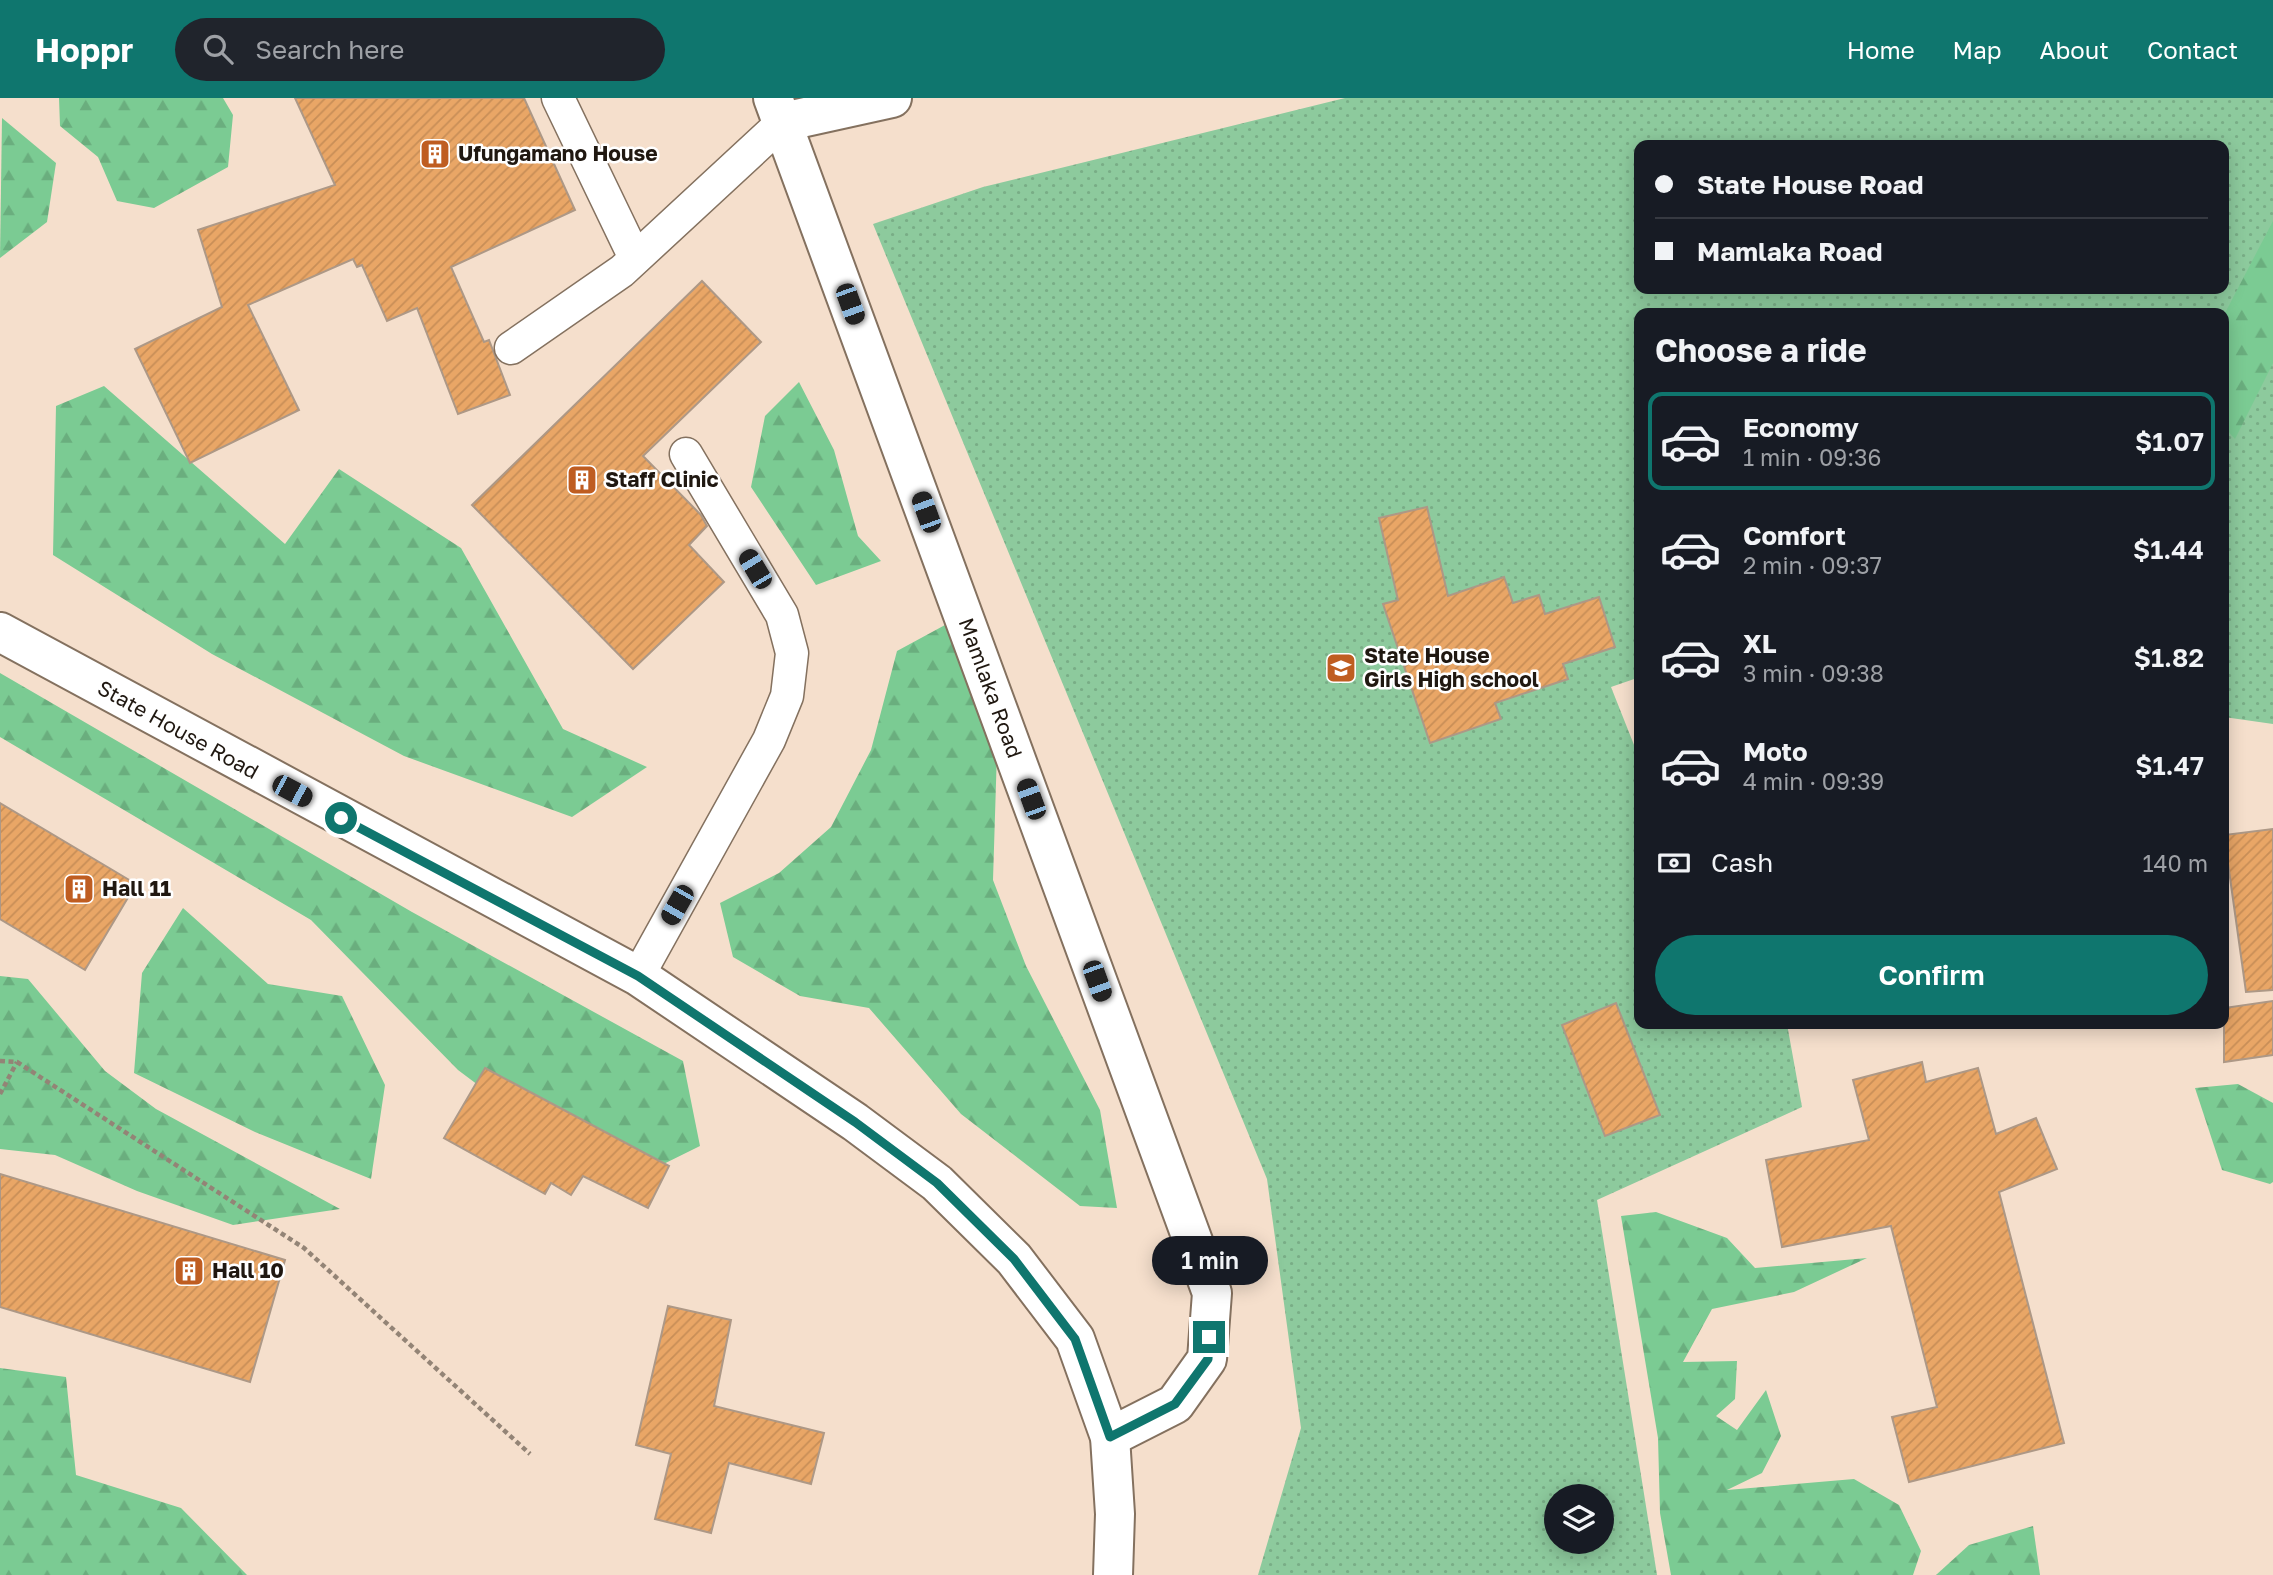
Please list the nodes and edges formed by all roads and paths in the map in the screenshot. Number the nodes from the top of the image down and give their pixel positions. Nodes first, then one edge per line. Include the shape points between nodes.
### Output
1 (558, 98) edge
2 (892, 98) edge
3 (778, 110) edge
4 (635, 258) junction
5 (511, 348) dead end
6 (686, 454) dead end
7 (0, 632) edge
8 (638, 976) junction
9 (0, 1061) edge
10 (17, 1062) junction
11 (0, 1094) edge
12 (1110, 1437) junction
13 (530, 1454) dead end
14 (1113, 1575) edge

1 - 4 lane
2 - 3 street
3 - 4 lane
3 - 12 street, Mamlaka Road via 1212,1293 1208,1359 1175,1404
4 - 5 lane
6 - 8 lane via 782,615 792,653 787,696 769,740
7 - 8 street, State House Road
8 - 12 street, State House Road via 855,1122 957,1202 1014,1259 1075,1339
9 - 10 path
10 - 11 path
10 - 13 path via 304,1248
12 - 14 street, State House Road

